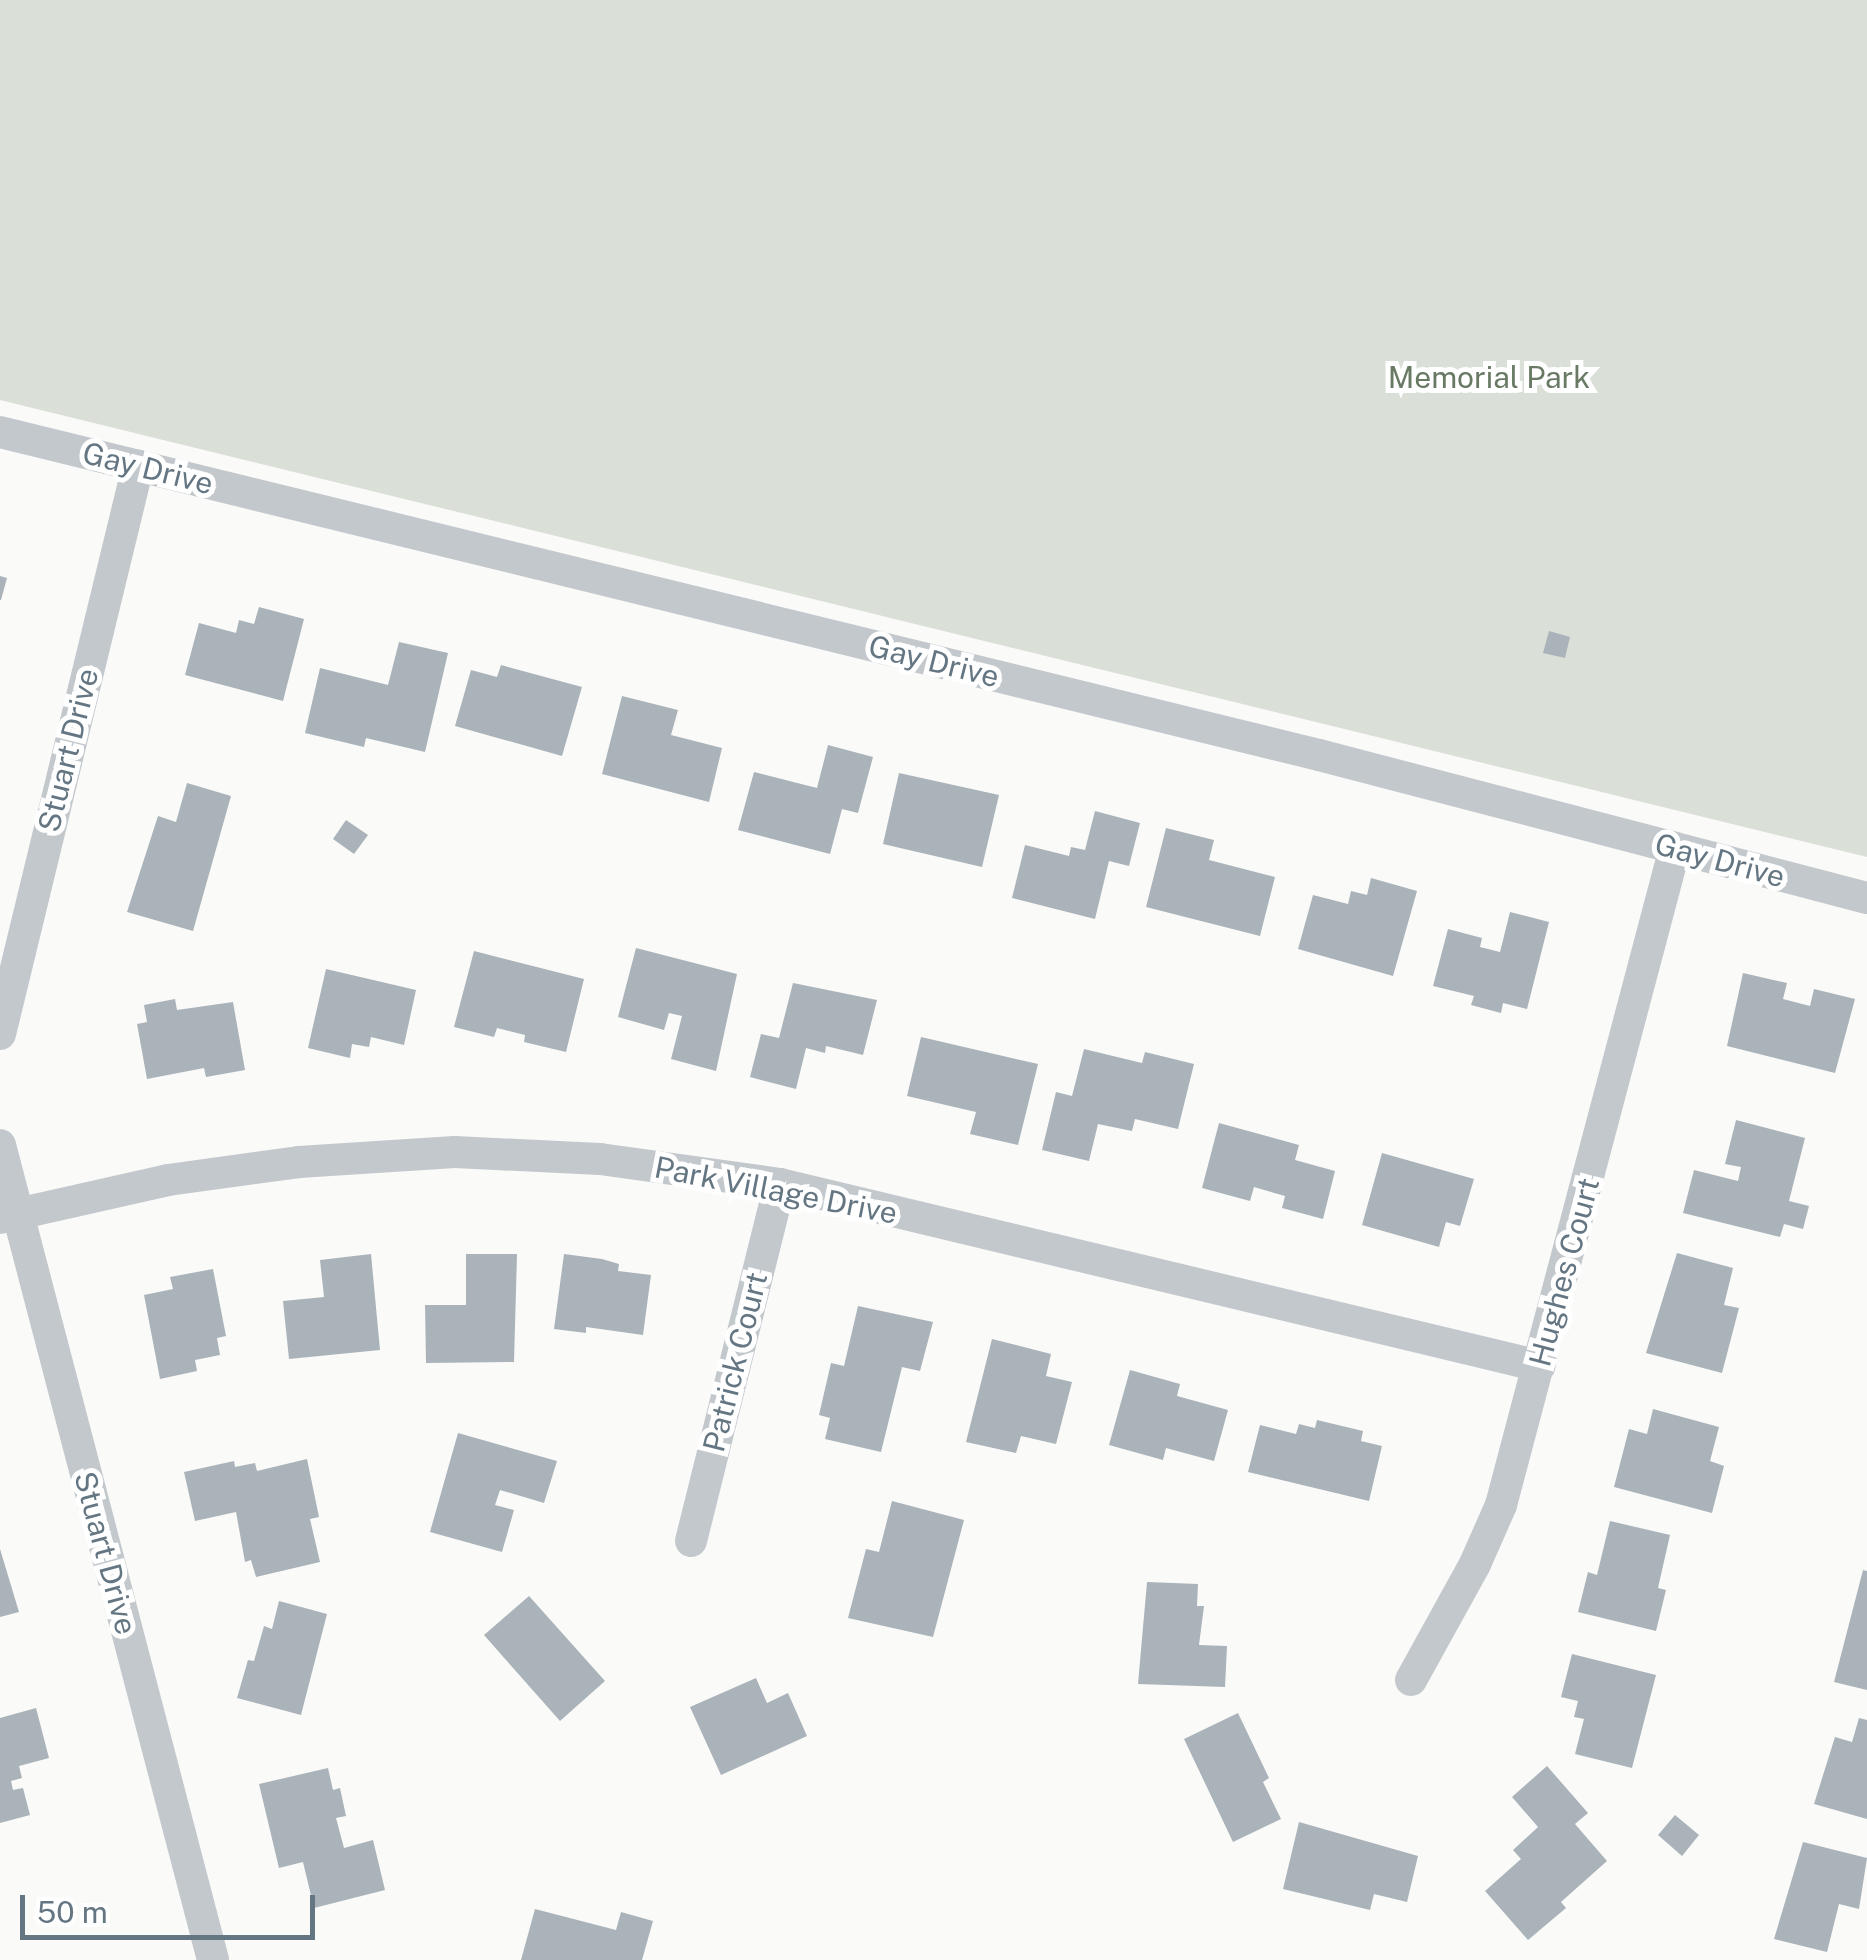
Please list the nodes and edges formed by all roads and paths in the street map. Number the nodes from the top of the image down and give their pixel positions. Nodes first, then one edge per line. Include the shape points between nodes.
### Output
1 (0, 432) edge
2 (138, 466) junction
3 (1675, 848) junction
4 (1867, 898) edge
5 (0, 1034) edge
6 (0, 1145) edge
7 (780, 1184) junction
8 (9, 1216) edge
9 (1540, 1366) junction
10 (692, 1541) dead end
11 (1411, 1680) dead end
12 (213, 1960) edge

1 - 2 street, Gay Drive
2 - 3 street, Gay Drive
2 - 5 street, Stuart Drive
3 - 4 street, Gay Drive
3 - 9 street, Hughes Court
6 - 8 street, Stuart Drive
7 - 8 street, Park Village Drive via 600,1159 455,1152 243,1169
7 - 9 street, Park Village Drive
7 - 10 street, Patrick Court
8 - 12 street, Stuart Drive
9 - 11 street, Hughes Court via 1501,1506

